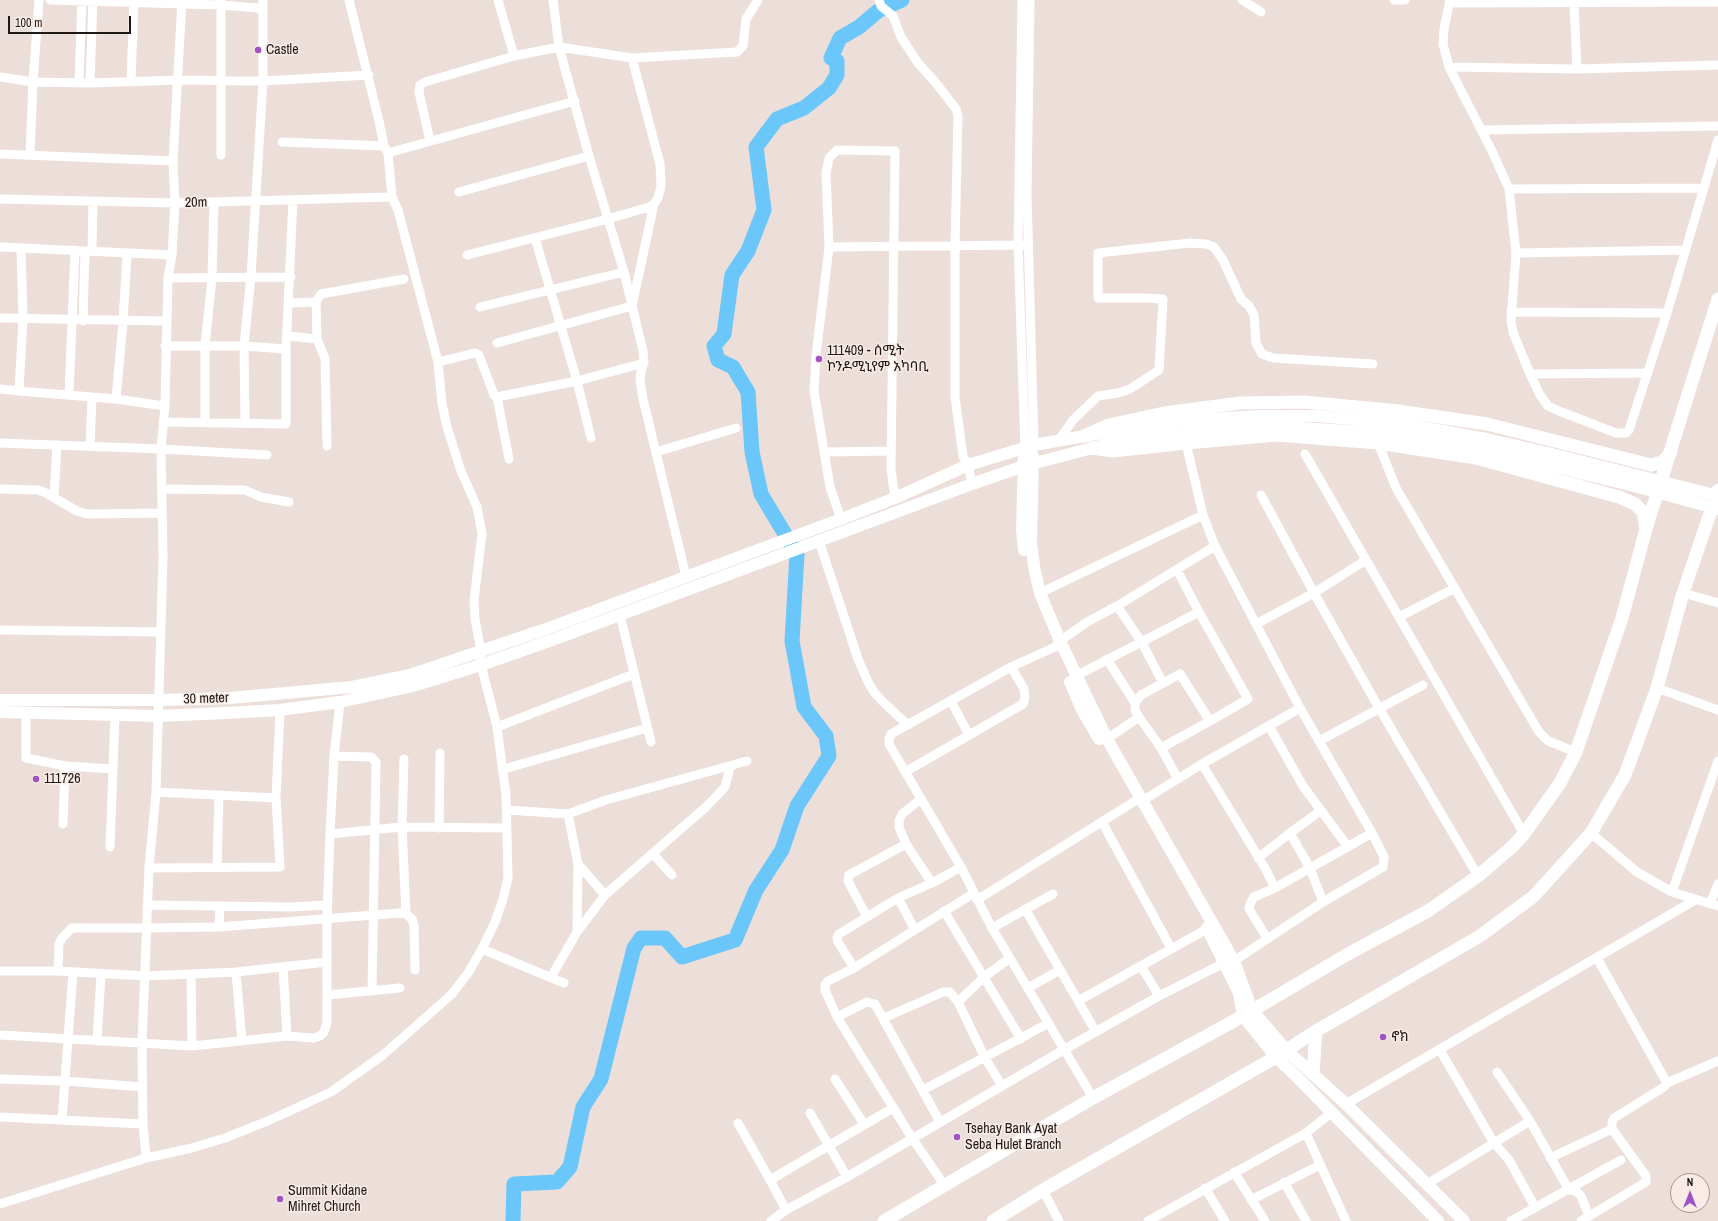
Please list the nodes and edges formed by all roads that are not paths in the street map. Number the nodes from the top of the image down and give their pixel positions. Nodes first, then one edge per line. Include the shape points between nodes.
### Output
1 (39, 0) edge
2 (50, 0) edge
3 (82, 0) edge
4 (93, 0) edge
5 (263, 0) edge
6 (349, 0) edge
7 (498, 0) edge
8 (553, 0) edge
9 (758, 0) edge
10 (1022, 0) edge
11 (1030, 0) edge
12 (1242, 0) edge
13 (1394, 0) edge
14 (1405, 0) edge
15 (134, 1) edge
16 (182, 2) edge
17 (220, 2) edge
18 (1450, 2) edge
19 (1628, 2) edge
20 (1718, 2) edge
21 (880, 3) edge
22 (1574, 4) junction
23 (262, 11) junction
24 (1261, 12) dead end
25 (559, 46) junction
26 (514, 56) junction
27 (632, 58) junction
28 (1718, 65) edge
29 (1449, 67) junction
30 (1577, 69) junction
31 (368, 75) junction
32 (0, 77) edge
33 (178, 80) junction
34 (220, 80) junction
35 (263, 81) junction
36 (33, 82) junction
37 (79, 82) junction
38 (90, 82) junction
39 (131, 82) junction
40 (575, 101) junction
41 (1718, 126) edge
42 (1482, 130) junction
43 (1718, 140) edge
44 (430, 141) junction
45 (282, 142) dead end
46 (386, 150) junction
47 (0, 154) edge
48 (30, 155) junction
49 (221, 155) dead end
50 (589, 156) junction
51 (173, 161) junction
52 (1703, 188) junction
53 (1509, 189) junction
54 (459, 192) dead end
55 (392, 197) junction
56 (0, 199) edge
57 (293, 200) junction
58 (93, 201) junction
59 (256, 201) junction
60 (214, 202) junction
61 (175, 203) junction
62 (654, 204) junction
63 (608, 219) junction
64 (535, 238) junction
65 (955, 245) junction
66 (1023, 245) junction
67 (0, 246) edge
68 (894, 246) junction
69 (829, 247) junction
70 (21, 248) junction
71 (75, 250) junction
72 (1686, 250) junction
73 (88, 251) junction
74 (1516, 253) junction
75 (127, 254) junction
76 (172, 255) junction
77 (467, 255) dead end
78 (624, 272) junction
79 (251, 276) junction
80 (291, 277) junction
81 (168, 278) junction
82 (212, 278) junction
83 (404, 279) dead end
84 (550, 289) junction
85 (1718, 299) edge
86 (316, 302) junction
87 (290, 303) junction
88 (632, 306) junction
89 (480, 307) dead end
90 (1511, 312) junction
91 (1667, 313) junction
92 (0, 318) edge
93 (23, 319) junction
94 (71, 321) junction
95 (83, 321) junction
96 (166, 321) junction
97 (123, 322) junction
98 (560, 325) junction
99 (288, 336) junction
100 (317, 339) junction
101 (497, 343) dead end
102 (165, 346) junction
103 (205, 346) junction
104 (244, 346) junction
105 (286, 349) junction
106 (438, 362) junction
107 (644, 363) junction
108 (1373, 364) dead end
109 (1648, 373) junction
110 (1530, 374) junction
111 (577, 381) junction
112 (0, 389) edge
113 (19, 391) junction
114 (69, 395) junction
115 (92, 397) junction
116 (497, 397) junction
117 (116, 399) junction
118 (165, 406) junction
119 (205, 421) junction
120 (163, 422) junction
121 (245, 423) junction
122 (736, 428) dead end
123 (1084, 436) junction
124 (1114, 436) junction
125 (591, 438) dead end
126 (1058, 440) junction
127 (0, 443) edge
128 (1186, 443) junction
129 (1378, 443) junction
130 (57, 445) junction
131 (90, 446) junction
132 (327, 446) dead end
133 (1029, 446) junction
134 (162, 448) junction
135 (1091, 448) junction
136 (891, 451) junction
137 (656, 452) junction
138 (824, 452) junction
139 (1671, 452) junction
140 (267, 454) dead end
141 (1305, 454) dead end
142 (509, 459) dead end
143 (1028, 464) junction
144 (968, 465) junction
145 (998, 475) junction
146 (972, 484) junction
147 (0, 489) edge
148 (162, 489) junction
149 (1718, 490) edge
150 (1022, 494) junction
151 (1261, 495) dead end
152 (54, 496) junction
153 (1718, 496) edge
154 (895, 498) junction
155 (289, 502) dead end
156 (1718, 509) edge
157 (162, 513) junction
158 (1203, 515) junction
159 (841, 519) junction
160 (1718, 524) edge
161 (1646, 529) junction
162 (1705, 530) junction
163 (819, 541) junction
164 (781, 542) junction
165 (1215, 546) junction
166 (785, 553) junction
167 (1366, 560) junction
168 (1177, 570) junction
169 (686, 576) junction
170 (1455, 588) junction
171 (1040, 593) junction
172 (1314, 593) junction
173 (1683, 593) junction
174 (1718, 603) edge
175 (1117, 606) junction
176 (1199, 612) junction
177 (620, 615) junction
178 (1399, 617) junction
179 (1256, 624) junction
180 (0, 630) edge
181 (160, 632) junction
182 (1141, 641) junction
183 (1057, 644) junction
184 (481, 650) junction
185 (1107, 659) junction
186 (480, 665) junction
187 (1011, 667) junction
188 (634, 674) junction
189 (1076, 676) junction
190 (1163, 683) junction
191 (1423, 685) dead end
192 (1657, 688) junction
193 (0, 700) edge
194 (159, 700) junction
195 (951, 701) junction
196 (340, 702) junction
197 (1135, 703) junction
198 (1300, 708) junction
199 (1379, 708) junction
200 (280, 710) junction
201 (1718, 710) edge
202 (0, 712) edge
203 (26, 712) junction
204 (115, 715) junction
205 (158, 716) junction
206 (1139, 717) junction
207 (1210, 721) junction
208 (908, 725) junction
209 (1269, 726) junction
210 (498, 727) junction
211 (647, 728) junction
212 (968, 735) junction
213 (1107, 738) junction
214 (1319, 741) junction
215 (651, 742) dead end
216 (1160, 748) junction
217 (1576, 752) junction
218 (440, 753) dead end
219 (334, 756) junction
220 (404, 759) dead end
221 (747, 761) dead end
222 (1718, 761) edge
223 (1202, 764) junction
224 (65, 766) junction
225 (730, 767) junction
226 (504, 769) junction
227 (112, 770) junction
228 (905, 772) junction
229 (1178, 779) junction
230 (156, 792) junction
231 (219, 795) junction
232 (276, 798) junction
233 (921, 799) junction
234 (1139, 801) junction
235 (507, 810) junction
236 (1320, 811) junction
237 (568, 814) junction
238 (1102, 822) junction
239 (63, 824) dead end
240 (402, 827) junction
241 (439, 828) junction
242 (507, 828) junction
243 (374, 830) junction
244 (1290, 833) junction
245 (1372, 833) junction
246 (1591, 833) junction
247 (330, 834) junction
248 (1524, 834) junction
249 (906, 844) junction
250 (110, 847) dead end
251 (1348, 847) junction
252 (653, 854) junction
253 (1258, 858) junction
254 (578, 864) junction
255 (217, 867) junction
256 (961, 867) junction
257 (149, 868) junction
258 (1310, 868) junction
259 (672, 876) dead end
260 (1478, 876) junction
261 (932, 883) junction
262 (1718, 884) edge
263 (1275, 888) junction
264 (1672, 892) junction
265 (1053, 894) dead end
266 (605, 895) junction
267 (976, 896) junction
268 (898, 898) junction
269 (1695, 900) junction
270 (1323, 902) junction
271 (147, 905) junction
272 (1714, 905) edge
273 (220, 906) junction
274 (327, 906) junction
275 (1025, 909) junction
276 (944, 911) junction
277 (406, 914) junction
278 (372, 915) junction
279 (326, 918) junction
280 (867, 918) junction
281 (219, 927) junction
282 (146, 928) junction
283 (992, 928) junction
284 (1207, 928) junction
285 (915, 930) junction
286 (577, 932) junction
287 (1267, 938) junction
288 (1170, 948) junction
289 (482, 949) junction
290 (1010, 958) junction
291 (1597, 958) junction
292 (327, 962) junction
293 (1229, 962) junction
294 (1141, 966) junction
295 (283, 967) junction
296 (854, 968) junction
297 (415, 970) dead end
298 (1060, 970) junction
299 (0, 971) edge
300 (58, 971) junction
301 (73, 972) junction
302 (236, 972) junction
303 (101, 974) junction
304 (191, 974) junction
305 (146, 976) junction
306 (551, 977) junction
307 (984, 977) junction
308 (564, 983) dead end
309 (400, 988) dead end
310 (1028, 988) junction
311 (372, 991) junction
312 (327, 995) junction
313 (1159, 996) junction
314 (1078, 1001) junction
315 (958, 1002) junction
316 (1248, 1013) junction
317 (837, 1017) junction
318 (884, 1018) junction
319 (1049, 1024) junction
320 (1316, 1031) junction
321 (1096, 1032) junction
322 (0, 1035) edge
323 (287, 1036) junction
324 (68, 1038) junction
325 (1021, 1039) junction
326 (97, 1041) junction
327 (242, 1041) junction
328 (142, 1044) junction
329 (192, 1046) junction
330 (1065, 1049) junction
331 (1440, 1050) junction
332 (1281, 1054) junction
333 (985, 1058) junction
334 (1718, 1062) edge
335 (1497, 1072) dead end
336 (1313, 1074) junction
337 (0, 1079) edge
338 (835, 1079) dead end
339 (66, 1081) junction
340 (1666, 1083) junction
341 (1002, 1086) junction
342 (142, 1087) junction
343 (923, 1090) junction
344 (1093, 1098) junction
345 (1346, 1104) junction
346 (894, 1108) junction
347 (810, 1113) dead end
348 (1331, 1113) junction
349 (0, 1117) edge
350 (62, 1120) junction
351 (1530, 1121) junction
352 (940, 1122) junction
353 (738, 1123) dead end
354 (143, 1124) junction
355 (864, 1124) junction
356 (1612, 1129) junction
357 (1306, 1132) junction
358 (912, 1138) junction
359 (1494, 1143) junction
360 (829, 1146) junction
361 (146, 1158) junction
362 (1550, 1158) junction
363 (1621, 1160) dead end
364 (1320, 1165) junction
365 (1234, 1172) junction
366 (847, 1176) junction
367 (770, 1180) junction
368 (1284, 1182) junction
369 (1427, 1184) junction
370 (945, 1186) junction
371 (1205, 1188) junction
372 (1042, 1190) junction
373 (1569, 1190) junction
374 (1251, 1200) junction
375 (0, 1204) edge
376 (1535, 1207) junction
377 (786, 1210) junction
378 (1585, 1218) edge
379 (771, 1221) edge
380 (884, 1221) edge
381 (993, 1221) edge
382 (1059, 1221) edge
383 (1148, 1221) edge
384 (1225, 1221) edge
385 (1265, 1221) edge
386 (1306, 1221) edge
387 (1346, 1221) edge
388 (1438, 1221) edge
389 (1464, 1221) edge
390 (1511, 1221) edge

1 - 36 street
2 - 3 street
3 - 4 street
3 - 37 street
4 - 15 street
4 - 38 street
5 - 23 street
6 - 31 street
7 - 26 street
8 - 25 street
9 - 27 street via 746,19 743,46 737,52
10 - 66 street
11 - 66 street via 1027,195
12 - 24 street
13 - 14 street
15 - 16 street
15 - 39 street
16 - 17 street
16 - 33 street
17 - 23 street via 258,8
17 - 34 street
18 - 22 street
18 - 29 street via 1443,44
19 - 20 street
19 - 22 street
21 - 65 street via 893,16 901,37 958,116
22 - 30 street
23 - 35 street
25 - 26 street
25 - 27 street
25 - 40 street
26 - 44 street via 420,85 419,92
27 - 62 street via 660,164 661,186
28 - 30 street
29 - 30 street
29 - 42 street
31 - 35 street
31 - 46 street
32 - 36 street
33 - 34 street
33 - 39 street
33 - 51 street
34 - 35 street
34 - 49 street
35 - 59 street
36 - 37 street
36 - 48 street
37 - 38 street
38 - 39 street
40 - 44 street
40 - 50 street
41 - 42 street
42 - 53 street
43 - 52 street
44 - 46 street
45 - 46 street
46 - 55 street
47 - 48 street
48 - 51 street
50 - 54 street
50 - 63 street
51 - 61 street
52 - 53 street
52 - 72 street
53 - 74 street
55 - 57 street, 20m
55 - 106 street via 398,210
56 - 58 street, 20m
57 - 59 street, 20m
57 - 80 street
58 - 61 street, 20m
58 - 73 street
59 - 60 street, 20m
59 - 79 street
60 - 61 street, 20m
60 - 82 street
61 - 76 street
62 - 63 street
62 - 88 street
63 - 64 street
63 - 78 street
64 - 77 street
64 - 84 street
65 - 66 street
65 - 68 street
65 - 144 street via 955,397 963,456
66 - 133 street
67 - 70 street
68 - 69 street
68 - 69 street via 895,151 837,150 829,158 826,173
68 - 136 street
69 - 138 street via 814,374 814,391
70 - 71 street
70 - 93 street
71 - 73 street
71 - 94 street
72 - 74 street
72 - 91 street
73 - 75 street
73 - 95 street
74 - 90 street
75 - 76 street
75 - 97 street
76 - 81 street
78 - 84 street
78 - 88 street
79 - 80 street
79 - 82 street
79 - 104 street
80 - 87 street
81 - 82 street
81 - 96 street
82 - 103 street
83 - 86 street via 322,294
84 - 89 street
84 - 98 street
85 - 139 highway
86 - 87 street
86 - 100 street
87 - 99 street
88 - 98 street
88 - 107 street
90 - 91 street
90 - 110 street via 1513,332
91 - 109 street
92 - 93 street
93 - 94 street
93 - 113 street
94 - 95 street
94 - 114 street
95 - 97 street
96 - 97 street
96 - 102 street
97 - 117 street
98 - 101 street
98 - 111 street
99 - 100 street
99 - 105 street
100 - 132 street via 325,359
102 - 103 street
102 - 118 street
103 - 104 street
103 - 119 street
104 - 105 street
104 - 121 street
105 - 121 street via 286,424
106 - 116 street via 475,353 479,355
106 - 184 street via 442,404 461,471 477,507 482,534 474,600
107 - 111 street
107 - 137 street via 640,380
108 - 126 street via 1273,358 1262,354 1256,344 1254,315 1249,306 1241,300 1223,260 1214,247 1190,243 1098,253 1098,298 1163,300 1159,370 1130,389 1118,394 1098,396 1073,420
109 - 110 street
109 - 110 street via 1629,430 1621,434 1548,406
111 - 116 street
111 - 125 street
112 - 113 street
113 - 114 street
114 - 115 street
115 - 117 street
115 - 131 street
116 - 142 street
117 - 118 street
118 - 120 street
119 - 120 street
119 - 121 street
120 - 134 street
122 - 137 street
123 - 124 main road, 30 meter
123 - 126 main road, 30 meter
123 - 139 highway via 1109,425 1164,413 1240,403 1305,402 1398,411 1487,424 1651,465 1662,462
124 - 135 main road
124 - 153 main road via 1181,421 1259,416 1317,416 1398,423 1545,452
124 - 156 main road via 1268,426 1394,434 1494,452
126 - 133 main road, 30 meter
127 - 130 street
128 - 129 highway via 1276,435
128 - 135 highway via 1113,451
128 - 158 street
129 - 161 highway via 1476,458 1619,496 1635,504 1643,512
129 - 170 street via 1396,488
130 - 131 street
130 - 152 street
131 - 134 street
133 - 143 main road
133 - 144 main road, 30 meter
134 - 140 street
134 - 148 street
135 - 143 main road
136 - 138 street
136 - 154 street
137 - 169 street
138 - 159 street via 830,487
139 - 161 highway
141 - 167 street
143 - 145 main road
143 - 150 main road
143 - 171 main road via 1031,544
144 - 146 street
144 - 154 main road, 30 meter
145 - 146 main road
145 - 150 main road via 1014,482
146 - 163 main road
147 - 152 street via 38,490
148 - 155 street via 245,490
148 - 157 street
149 - 162 highway
150 - 183 main road via 1022,529 1034,597
151 - 172 street
152 - 157 street via 77,511 87,514
154 - 159 main road, 30 meter
157 - 181 street
158 - 165 street
158 - 171 street
159 - 164 main road, 30 meter
160 - 162 highway
161 - 217 highway via 1622,618
162 - 173 highway
163 - 166 main road
163 - 208 street via 858,660 868,682 883,702
164 - 166 main road
164 - 169 main road, 30 meter
165 - 168 street
165 - 179 street
166 - 177 main road
167 - 172 street
167 - 178 street
168 - 175 street
168 - 176 street
169 - 184 main road, 30 meter via 546,629
170 - 178 street
170 - 217 street via 1539,732 1548,741
171 - 183 main road
172 - 179 street
172 - 199 street
173 - 174 street
173 - 192 highway
175 - 182 street
175 - 183 street
176 - 182 street
176 - 207 street via 1248,699
177 - 186 main road
177 - 188 street
178 - 248 street
179 - 198 street
180 - 181 street
181 - 194 street
182 - 185 street
182 - 190 street
183 - 187 street
183 - 189 main road
183 - 234 main road via 1082,710
184 - 186 street
184 - 194 main road, 30 meter via 410,675 345,688 230,698
185 - 189 street
185 - 197 street
186 - 196 main road via 414,686
186 - 210 street
187 - 195 street
187 - 212 street via 1024,688 1023,704
188 - 210 street
188 - 211 street
189 - 213 main road
190 - 197 street via 1141,695
190 - 207 street via 1180,674
191 - 199 street
192 - 201 street
192 - 246 highway via 1625,775
193 - 194 main road, 30 meter
194 - 205 street
195 - 208 street
195 - 212 street
196 - 200 main road
196 - 219 street
197 - 206 street
198 - 209 street
198 - 214 street
199 - 214 street
199 - 260 street
200 - 205 main road
200 - 232 street
202 - 203 main road
203 - 204 main road
203 - 224 street via 26,758
204 - 205 main road
204 - 227 street
205 - 230 street
206 - 213 street
206 - 216 street
207 - 216 street
208 - 228 street via 891,734 889,739 889,744
209 - 223 street
209 - 236 street
210 - 226 street
211 - 215 street
211 - 226 street
212 - 228 street
213 - 234 main road
214 - 245 street
216 - 229 street
217 - 248 highway via 1560,783
218 - 241 street
219 - 243 street via 371,757 376,762
219 - 247 street
220 - 240 street
221 - 225 street
222 - 264 street
223 - 229 street
223 - 253 street
224 - 227 street
224 - 239 street
225 - 237 street via 606,800
225 - 252 street via 720,792
226 - 235 street
227 - 250 street
228 - 233 street
229 - 234 street
230 - 231 street
230 - 257 street
231 - 232 street
231 - 255 street
232 - 255 street via 280,867
233 - 249 street via 906,809 899,821
233 - 256 street
234 - 238 street
234 - 284 main road
234 - 293 main road
235 - 237 street
235 - 242 street
236 - 244 street
236 - 251 street
237 - 254 street
238 - 267 street
238 - 288 street
240 - 241 street
240 - 243 street
240 - 277 street
241 - 242 street
242 - 289 street via 508,878 495,922
243 - 247 street
243 - 278 street
244 - 253 street
244 - 258 street
245 - 251 street
245 - 270 street via 1384,857 1382,867
246 - 264 street via 1637,872
246 - 320 highway via 1534,896 1480,936
247 - 274 street
248 - 260 highway
249 - 261 street
249 - 280 street via 849,875 848,881
251 - 258 street
252 - 259 street
252 - 266 street
253 - 263 street
254 - 266 street
254 - 286 street
255 - 257 street
256 - 261 street
256 - 267 street
257 - 271 street
258 - 263 street
258 - 270 street
260 - 316 highway via 1428,910
261 - 268 street
262 - 272 street
263 - 287 street via 1254,897 1249,909
264 - 269 street
265 - 275 street
266 - 286 street
267 - 276 street
267 - 283 street
268 - 280 street
268 - 285 street
269 - 272 street
269 - 291 street
270 - 287 street
271 - 273 street
271 - 282 street
273 - 274 street
273 - 281 street
274 - 279 street
275 - 283 street
275 - 298 street
276 - 285 street
276 - 307 street
277 - 278 street
277 - 297 street via 414,925
278 - 279 street
278 - 311 street
279 - 281 street
279 - 292 street
280 - 296 street via 837,937
281 - 282 street
282 - 300 street via 72,928 60,944
282 - 305 street
283 - 290 street
284 - 288 street
284 - 293 main road
285 - 296 street
286 - 306 street
287 - 293 street
288 - 294 street
289 - 306 street
289 - 361 street via 452,994 383,1055 331,1092 225,1138
290 - 307 street
290 - 310 street
291 - 331 street
291 - 340 street
292 - 295 street
292 - 312 street
293 - 313 street
293 - 316 main road
294 - 313 street
294 - 314 street
295 - 302 street
295 - 323 street
296 - 317 street via 825,985
298 - 310 street
298 - 314 street
299 - 300 street
300 - 301 street
301 - 303 street
301 - 324 street
302 - 304 street
302 - 327 street
303 - 305 street
303 - 326 street
304 - 305 street
304 - 329 street
305 - 328 street
306 - 308 street
307 - 315 street
307 - 325 street
309 - 311 street
310 - 319 street
311 - 312 street
312 - 323 street via 327,1022 324,1032 313,1038
313 - 321 street
314 - 321 street
315 - 318 street via 950,992 942,992
315 - 333 street
316 - 332 main road
316 - 344 highway
317 - 318 street via 868,1002 876,1004
317 - 346 street
318 - 343 street
319 - 325 street
319 - 330 street
320 - 332 highway
320 - 336 highway
321 - 330 street
322 - 324 street
323 - 327 street
324 - 326 street
324 - 339 street
325 - 333 street
326 - 328 street
327 - 329 street
328 - 329 street
328 - 342 street
330 - 341 street
330 - 344 street
331 - 345 street
331 - 359 street
332 - 336 main road
332 - 348 main road
332 - 372 highway
333 - 341 street
333 - 343 street
334 - 340 street
335 - 351 street
336 - 345 main road
337 - 339 street
338 - 355 street
339 - 342 street
339 - 350 street
340 - 356 street via 1664,1087 1614,1118
341 - 352 street
342 - 354 street
343 - 352 street
344 - 370 highway
345 - 369 main road
346 - 355 street
346 - 358 street
347 - 360 street
348 - 357 street
348 - 388 main road
349 - 350 street
350 - 354 street
351 - 359 street
351 - 362 street
352 - 358 street
353 - 367 street
354 - 361 street
355 - 360 street
356 - 362 street
356 - 378 street via 1647,1179 1646,1182
357 - 364 street
357 - 365 street
358 - 366 street
358 - 370 street
359 - 369 street
359 - 376 street via 1509,1160
360 - 366 street
360 - 367 street
361 - 375 street
362 - 373 street
363 - 373 street
364 - 368 street
364 - 387 street
365 - 371 street
365 - 374 street
366 - 377 street
367 - 377 street
368 - 374 street
368 - 386 street
369 - 389 main road
370 - 380 highway
371 - 383 street
371 - 384 street
372 - 381 highway
372 - 382 street
373 - 376 street
373 - 378 street via 1576,1191 1581,1196
374 - 385 street
376 - 390 street
377 - 379 street

